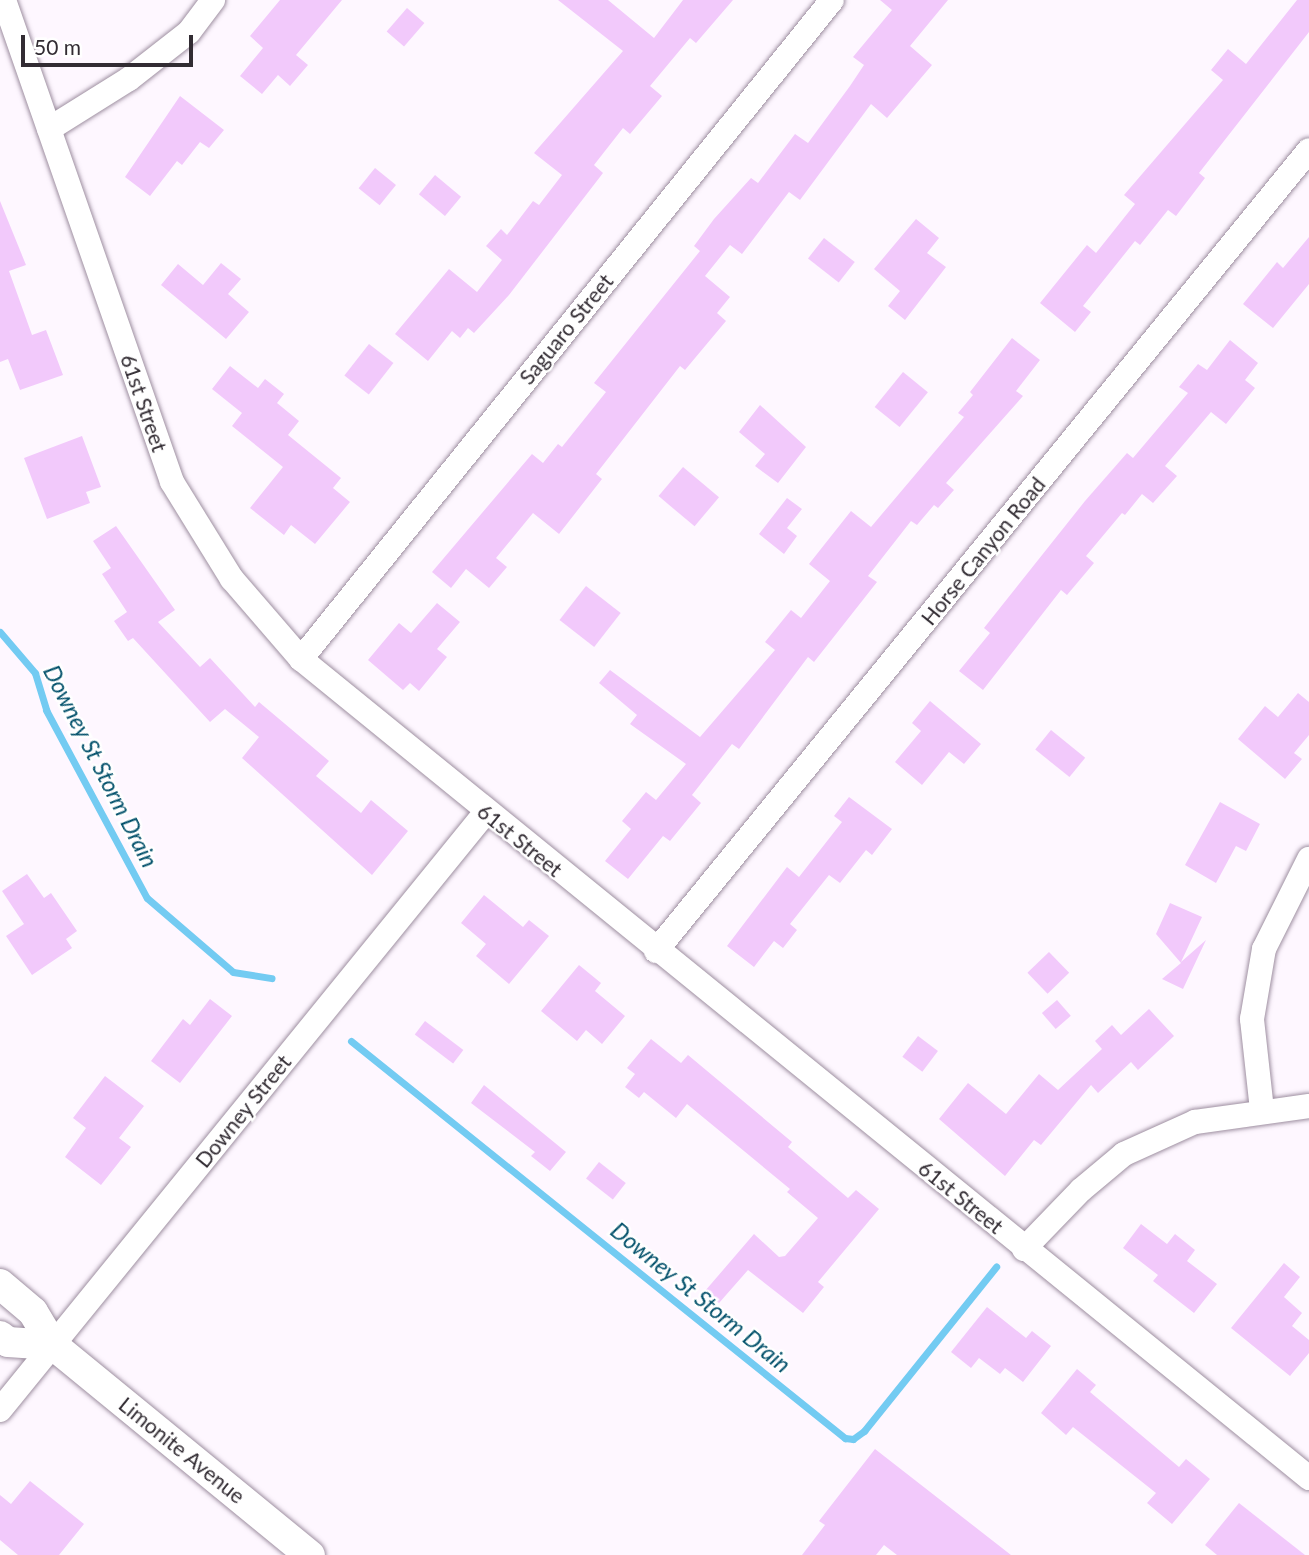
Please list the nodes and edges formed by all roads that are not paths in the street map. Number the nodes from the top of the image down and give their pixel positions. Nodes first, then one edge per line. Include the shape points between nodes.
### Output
1 (4, 0) edge
2 (213, 0) edge
3 (832, 0) edge
4 (49, 129) junction
5 (1309, 150) edge
6 (301, 659) junction
7 (486, 812) junction
8 (1309, 859) edge
9 (656, 951) junction
10 (1309, 1106) edge
11 (1262, 1110) junction
12 (1024, 1249) junction
13 (0, 1284) edge
14 (0, 1336) edge
15 (53, 1345) junction
16 (0, 1410) edge
17 (1309, 1478) edge
18 (310, 1555) edge

1 - 4 street, 61st Street
2 - 4 street via 189,32 129,79
3 - 6 street, Saguaro Street
4 - 6 street, 61st Street via 172,482 232,579
5 - 9 street, Horse Canyon Road
6 - 7 street, 61st Street
7 - 9 street, 61st Street
7 - 15 street, Downey Street
8 - 11 street via 1264,948 1252,1020
9 - 12 street, 61st Street
10 - 11 street
11 - 12 street via 1195,1122 1124,1154 1081,1189
12 - 17 street, 61st Street
13 - 15 main road, Limonite Avenue via 33,1312
14 - 15 main road via 8,1342
15 - 16 street, Downey Street
15 - 18 main road, Limonite Avenue

